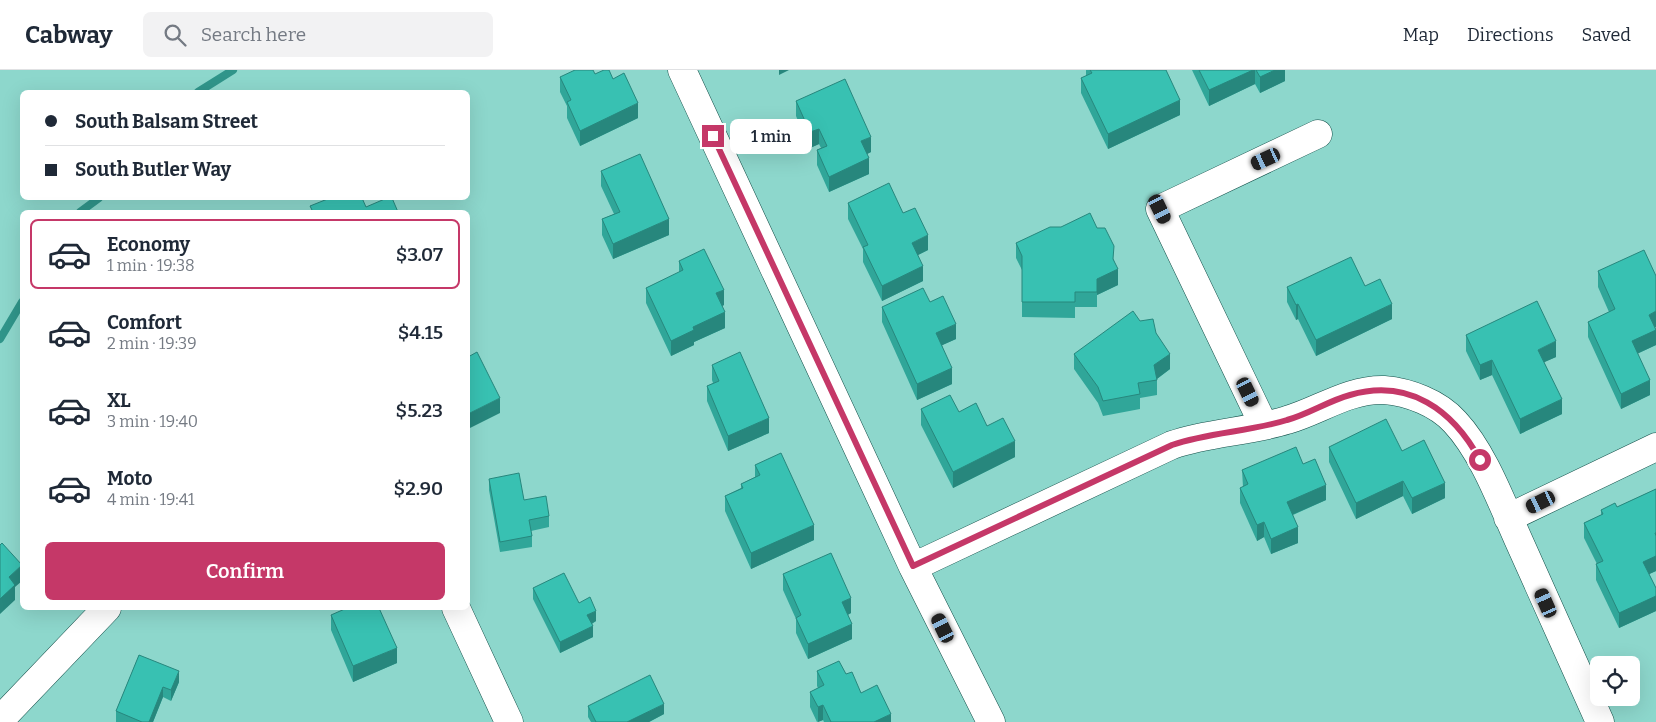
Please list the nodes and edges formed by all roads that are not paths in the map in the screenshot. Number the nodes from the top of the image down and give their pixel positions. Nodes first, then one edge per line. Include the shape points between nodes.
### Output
1 (682, 70) edge
2 (1318, 134) dead end
3 (1264, 426) junction
4 (1656, 447) edge
5 (1508, 518) junction
6 (913, 566) junction
7 (105, 610) edge
8 (457, 610) edge
9 (11, 716) edge
10 (509, 722) edge
11 (991, 722) edge
12 (1600, 722) edge

1 - 6 street
2 - 3 street via 1160,209
3 - 5 street via 1368,391 1418,398 1450,417 1469,440
3 - 6 street via 1172,445
4 - 5 street
5 - 12 street
6 - 11 street
7 - 9 street
8 - 10 street

